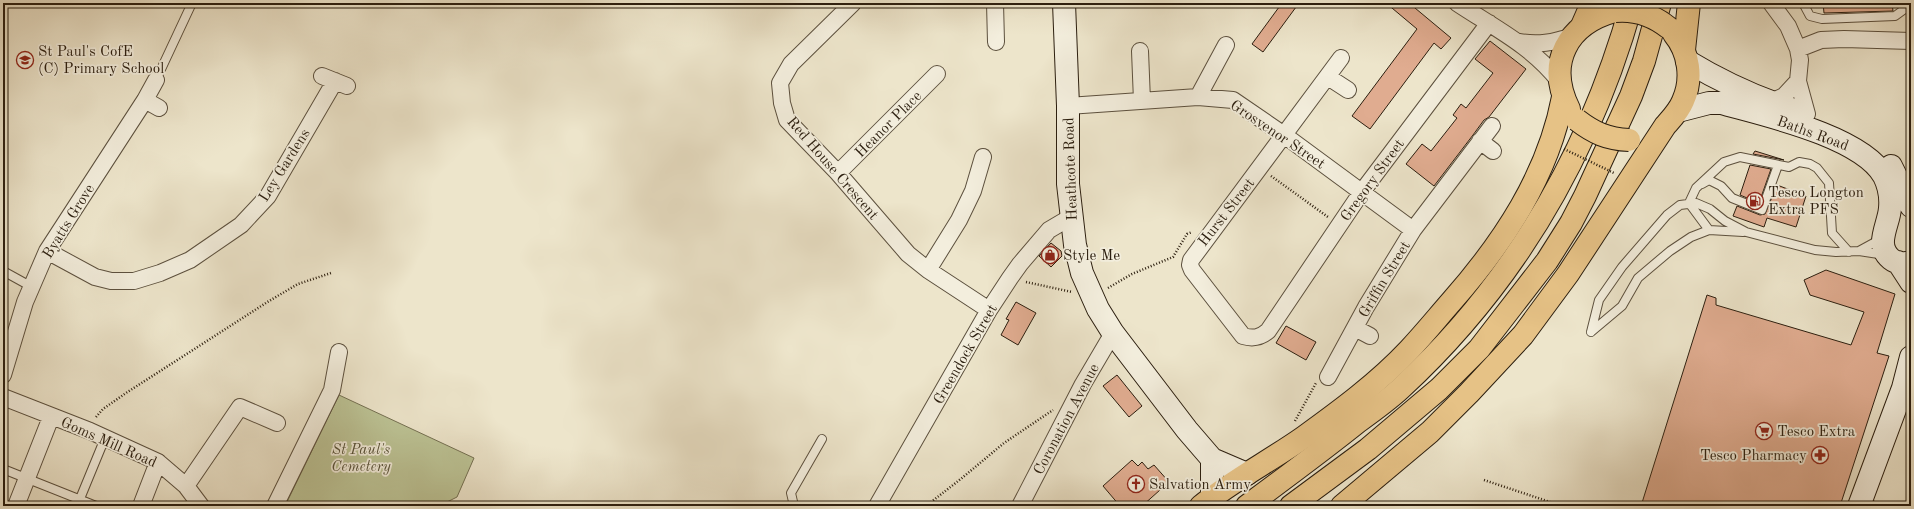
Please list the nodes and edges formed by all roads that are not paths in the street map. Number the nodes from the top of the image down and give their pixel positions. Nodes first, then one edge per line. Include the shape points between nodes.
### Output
1 (192, 3) edge
2 (853, 3) edge
3 (995, 3) edge
4 (1064, 3) edge
5 (1457, 3) edge
6 (1592, 3) edge
7 (1660, 3) edge
8 (1689, 3) edge
9 (1772, 3) edge
10 (1803, 3) edge
11 (1909, 3) edge
12 (1623, 7) edge
13 (1489, 23) junction
14 (1577, 31) junction
15 (1910, 38) edge
16 (996, 42) dead end
17 (1518, 42) junction
18 (1226, 45) dead end
19 (1798, 49) junction
20 (1140, 51) dead end
21 (1685, 55) junction
22 (1341, 58) dead end
23 (937, 74) dead end
24 (1328, 77) junction
25 (156, 80) joint
26 (335, 81) dead end
27 (1798, 81) junction
28 (1561, 89) junction
29 (1348, 90) dead end
30 (1198, 97) junction
31 (145, 100) junction
32 (1142, 101) junction
33 (1771, 102) junction
34 (1068, 106) junction
35 (159, 108) dead end
36 (1807, 114) junction
37 (1671, 118) junction
38 (1492, 126) dead end
39 (1284, 135) junction
40 (1480, 141) junction
41 (1493, 151) dead end
42 (983, 157) dead end
43 (1778, 165) junction
44 (838, 173) junction
45 (1696, 188) junction
46 (1361, 193) junction
47 (1689, 203) junction
48 (1911, 206) edge
49 (1071, 217) junction
50 (1911, 220) edge
51 (1413, 230) junction
52 (1709, 230) junction
53 (1746, 232) junction
54 (1893, 250) edge
55 (47, 251) junction
56 (1859, 251) junction
57 (1849, 252) junction
58 (928, 270) junction
59 (3, 271) edge
60 (1911, 282) edge
61 (32, 287) junction
62 (989, 310) junction
63 (1355, 328) junction
64 (1113, 333) junction
65 (1370, 336) dead end
66 (1259, 338) joint
67 (339, 352) dead end
68 (1911, 357) edge
69 (3, 375) edge
70 (1328, 377) road end
71 (3, 397) edge
72 (51, 417) junction
73 (277, 423) dead end
74 (105, 438) junction
75 (822, 439) dead end
76 (1212, 459) junction
77 (158, 462) junction
78 (3, 469) edge
79 (1247, 474) junction
80 (27, 479) junction
81 (186, 486) junction
82 (1207, 502) edge
83 (78, 503) edge
84 (1865, 504) edge
85 (16, 506) edge
86 (96, 506) edge
87 (141, 506) edge
88 (201, 506) edge
89 (275, 506) edge
90 (794, 506) edge
91 (878, 506) edge
92 (1020, 506) edge
93 (1247, 506) edge
94 (1290, 506) edge
95 (1342, 506) edge

1 - 25 lane, Byatts Grove
2 - 44 street, Red House Crescent via 791,64 780,84 782,103 788,120
3 - 16 street
4 - 34 main road, Heathcote Road
5 - 13 street
6 - 14 main road
7 - 94 main road via 1631,96 1585,196 1548,261 1478,349 1439,389 1368,449
8 - 21 main road
9 - 19 street via 1788,26
10 - 11 lane via 1810,16 1822,19 1895,16
12 - 14 main road via 1599,15
12 - 21 main road, bridge via 1648,15 1669,28 1678,39
12 - 93 main road via 1620,47 1571,161 1549,205 1499,281 1449,341 1399,390
13 - 17 street
13 - 46 street, Gregory Street
14 - 17 street via 1546,44
14 - 28 main road via 1562,58
15 - 19 street via 1821,40
17 - 28 street via 1549,67
18 - 30 street
19 - 27 street
20 - 32 street
21 - 33 main road, Baths Road via 1721,81
21 - 37 main road via 1689,71 1687,90
22 - 24 street, Hurst Street
23 - 44 street, Heanor Place
24 - 29 street
24 - 39 street, Hurst Street
25 - 31 street, Byatts Grove
26 - 55 street, Ley Gardens via 268,196 241,225 190,260 134,281 112,281 95,277
27 - 33 street via 1784,96
27 - 36 street
28 - 37 main road, bridge via 1577,120 1604,137 1629,140 1642,138
28 - 79 main road via 1552,142 1536,179 1503,238 1468,282 1408,351 1364,391 1305,436
30 - 32 street, Grosvenor Street
30 - 39 street, Grosvenor Street via 1233,100
31 - 35 street
31 - 55 street, Byatts Grove
32 - 34 street, Grosvenor Street
33 - 36 main road, Baths Road
34 - 49 main road, Heathcote Road via 1068,184
36 - 48 main road, Baths Road via 1842,126 1873,146 1890,164
37 - 54 main road, Baths Road via 1702,104 1721,104 1798,126 1852,146 1884,176 1888,187
37 - 95 main road via 1568,274 1523,335 1430,432
38 - 40 street, Griffin Street
39 - 46 street, Grosvenor Street
39 - 66 street, Hurst Street via 1217,223 1194,255 1190,265 1243,336
40 - 41 street
40 - 51 street, Griffin Street
42 - 58 street via 973,190 959,220
43 - 45 lane via 1740,157 1724,162
43 - 45 lane via 1762,210 1732,198 1721,186 1709,180
43 - 57 lane via 1789,167 1799,162 1817,168 1829,183 1832,233
44 - 58 street, Red House Crescent via 908,254
45 - 47 lane
46 - 51 street, Griffin Street
46 - 66 street, Gregory Street via 1268,331
47 - 52 lane
47 - 52 lane via 1680,205 1667,215 1622,267 1599,300 1591,332 1622,306 1638,278 1670,251 1691,237
47 - 53 lane via 1705,206
49 - 62 street, Greendock Street via 1049,230 1020,264
49 - 64 main road, Heathcote Road via 1082,273 1092,297
50 - 54 main road via 1899,219 1892,222
51 - 63 street, Griffin Street
52 - 53 lane
53 - 57 lane via 1815,250
54 - 56 lane
54 - 56 lane
54 - 60 main road
55 - 61 street, Byatts Grove
56 - 57 lane
58 - 62 street, Red House Crescent
59 - 61 lane
61 - 69 street, Byatts Grove
62 - 91 street, Greendock Street
63 - 65 street, Griffin Street
63 - 70 street, Griffin Street
64 - 76 main road, Heathcote Road
64 - 92 street, Coronation Avenue via 1075,399
67 - 89 street via 332,390
68 - 84 main road
71 - 72 street, Goms Mill Road
72 - 74 street, Goms Mill Road
72 - 80 street
73 - 81 street via 240,407
74 - 77 street, Goms Mill Road
74 - 83 lane
75 - 90 lane via 791,492
76 - 79 main road, Heathcote Road
76 - 82 main road
77 - 81 street, Goms Mill Road
77 - 87 street
78 - 80 lane
79 - 82 main road
80 - 83 lane
80 - 85 street
81 - 88 street, Goms Mill Road
83 - 86 lane

